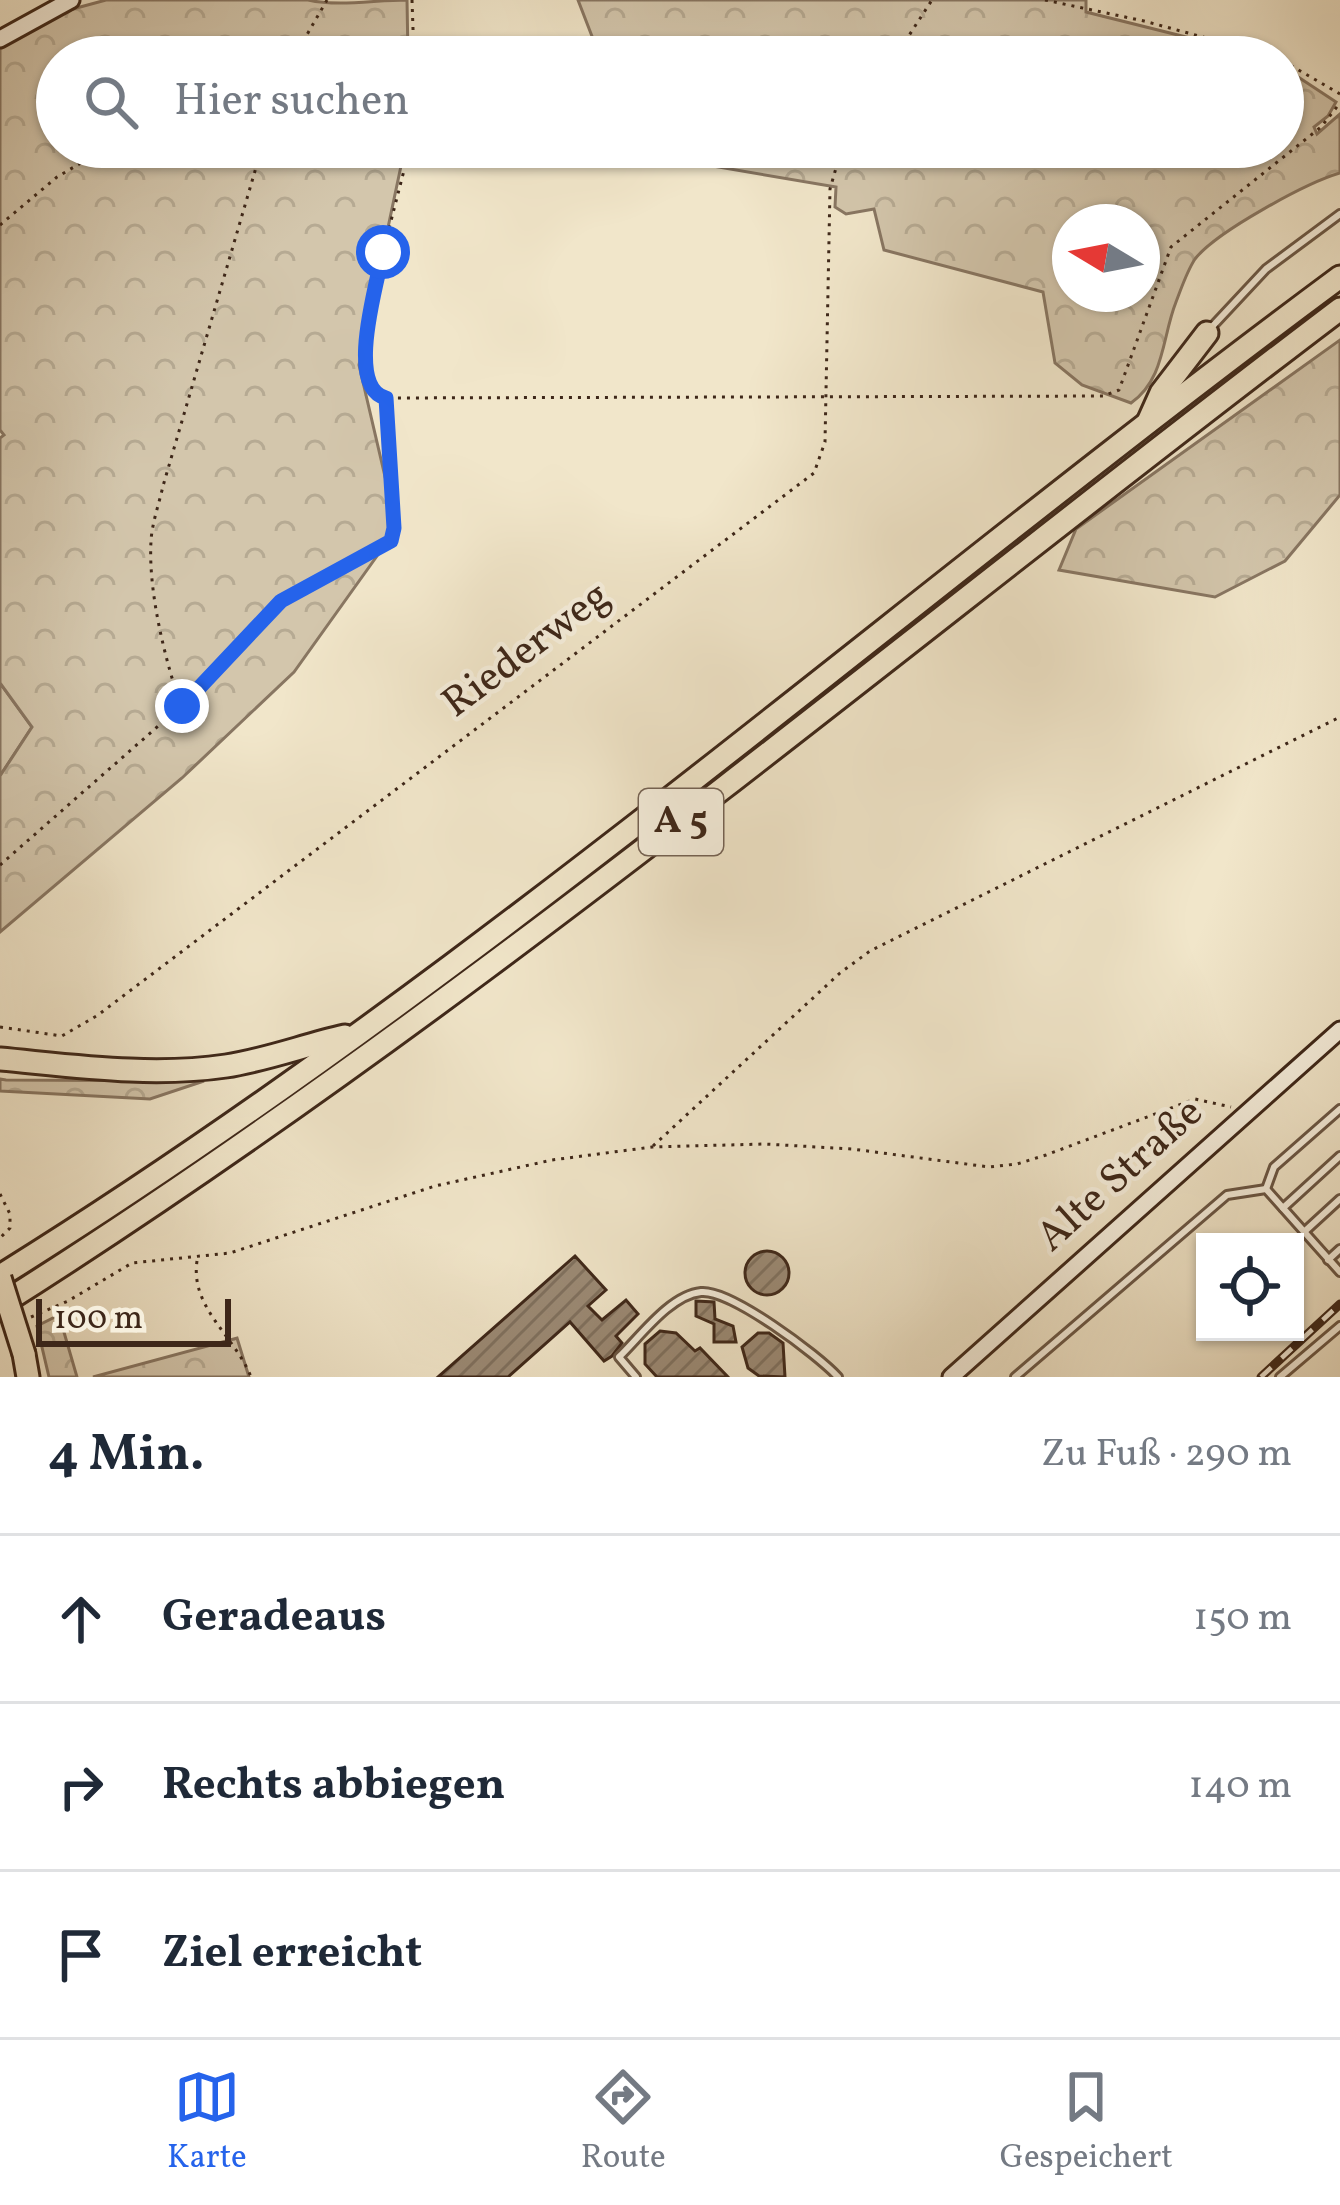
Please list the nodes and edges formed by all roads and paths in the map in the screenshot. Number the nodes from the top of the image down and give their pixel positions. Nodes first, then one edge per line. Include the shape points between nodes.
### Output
1 (71, 0) edge
2 (327, 0) edge
3 (412, 0) edge
4 (932, 0) edge
5 (1045, 0) edge
6 (306, 36) edge
7 (413, 36) edge
8 (909, 36) edge
9 (1199, 36) edge
10 (0, 39) edge
11 (1304, 73) edge
12 (1340, 94) edge
13 (1340, 103) edge
14 (1304, 141) edge
15 (72, 168) edge
16 (256, 168) edge
17 (405, 168) edge
18 (836, 168) edge
19 (1270, 168) edge
20 (1340, 214) edge
21 (0, 225) edge
22 (1340, 277) edge
23 (1340, 309) edge
24 (1207, 333) joint
25 (824, 395) junction
26 (386, 398) junction
27 (1144, 428) junction
28 (182, 706) junction
29 (1340, 717) edge
30 (1, 863) edge
31 (0, 1027) edge
32 (1340, 1030) edge
33 (363, 1031) junction
34 (0, 1059) edge
35 (1340, 1108) edge
36 (1242, 1116) junction
37 (652, 1147) junction
38 (1340, 1156) edge
39 (1266, 1189) junction
40 (0, 1194) edge
41 (1340, 1199) edge
42 (1283, 1208) junction
43 (1304, 1232) junction
44 (0, 1238) edge
45 (1340, 1249) edge
46 (198, 1259) junction
47 (1328, 1260) junction
48 (1340, 1272) edge
49 (0, 1277) edge
50 (0, 1305) edge
51 (21, 1322) dead end
52 (1340, 1326) edge
53 (28, 1377) edge
54 (251, 1377) edge
55 (636, 1377) edge
56 (838, 1377) edge
57 (951, 1377) edge
58 (1015, 1377) edge
59 (1280, 1377) edge

1 - 10 street
2 - 6 path
3 - 7 path
4 - 8 path
5 - 9 path
11 - 12 path
13 - 14 path
15 - 21 path
16 - 28 path via 151,542
17 - 26 path via 364,362 370,389
18 - 25 path, Riederweg
19 - 25 path via 1171,247 1119,390
20 - 24 lane via 1266,269
22 - 27 highway, A 5
23 - 50 highway, A 5 via 617,872 252,1137
24 - 27 highway
25 - 26 path
25 - 31 path, Riederweg via 821,458 789,494 98,1015 62,1036
26 - 28 path via 391,541 281,601
27 - 33 highway, A 5
28 - 30 path
29 - 37 path via 870,951
32 - 36 street, Alte Straße
33 - 34 highway via 181,1070
33 - 49 highway, A 5
35 - 39 lane via 1274,1167
36 - 37 path via 1196,1099 1046,1155 989,1167 852,1149
36 - 57 street, Alte Straße
37 - 46 path via 483,1173
38 - 42 lane
39 - 42 lane
39 - 58 lane via 1227,1195
40 - 44 path via 10,1214
41 - 43 lane
42 - 43 lane
43 - 47 lane
45 - 47 lane
46 - 51 path via 132,1263
46 - 54 path via 196,1289
47 - 48 lane
49 - 53 highway, bridge
52 - 59 lane
55 - 56 lane via 619,1357 678,1300 701,1292 744,1308

